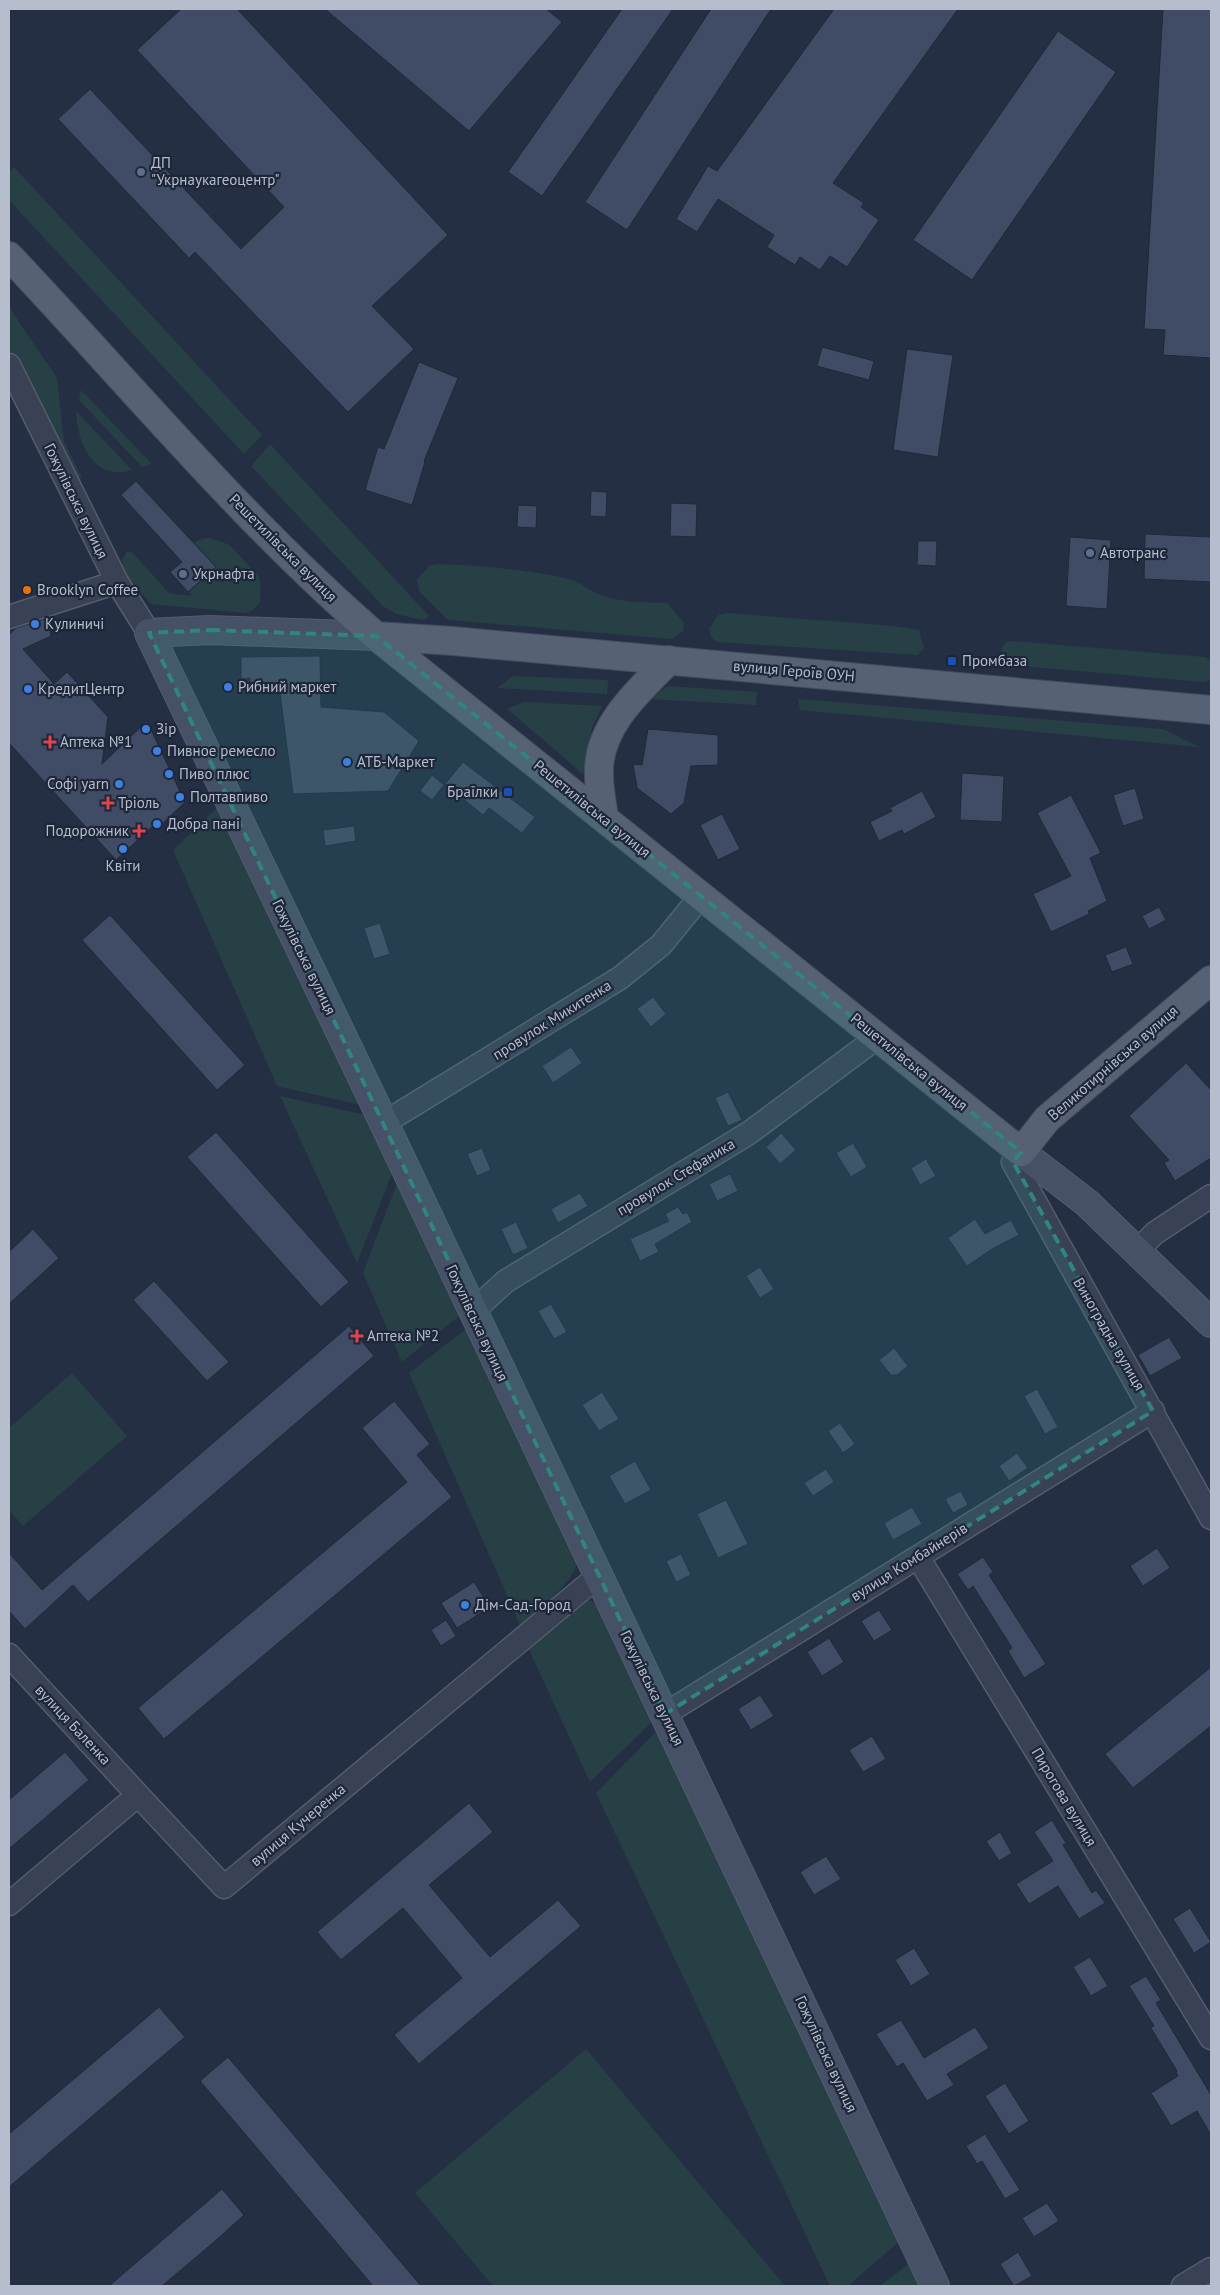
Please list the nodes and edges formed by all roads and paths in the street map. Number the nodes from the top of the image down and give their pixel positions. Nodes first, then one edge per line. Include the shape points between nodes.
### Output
1 (9, 256) edge
2 (9, 366) edge
3 (117, 582) junction
4 (9, 617) edge
5 (149, 633) junction
6 (376, 636) junction
7 (669, 660) junction
8 (1180, 708) junction
9 (1211, 710) edge
10 (1211, 728) edge
11 (604, 818) junction
12 (701, 896) junction
13 (1211, 980) edge
14 (878, 1037) junction
15 (384, 1122) junction
16 (1021, 1152) junction
17 (1211, 1196) edge
18 (1138, 1250) junction
19 (472, 1312) junction
20 (1211, 1323) edge
21 (1153, 1411) junction
22 (1211, 1518) edge
23 (918, 1556) junction
24 (598, 1576) junction
25 (9, 1655) edge
26 (665, 1714) junction
27 (138, 1795) junction
28 (9, 1904) edge
29 (1211, 2038) edge
30 (1211, 2269) edge
31 (936, 2286) edge
32 (1182, 2286) edge

1 - 6 main road, Решетилівська вулиця via 240,506 326,592
2 - 3 street, Гожулівська вулиця
3 - 4 street
3 - 5 street, Гожулівська вулиця
5 - 6 street via 210,630
5 - 15 street, Гожулівська вулиця
6 - 7 main road, вулиця Героїв ОУН
6 - 11 main road, Решетилівська вулиця
7 - 8 main road, вулиця Героїв ОУН
7 - 11 main road via 628,703 606,736 599,769
8 - 9 main road, вулиця Героїв ОУН
8 - 10 main road
11 - 12 main road, Решетилівська вулиця
12 - 14 main road, Решетилівська вулиця
12 - 15 street, провулок Микитенка via 660,945 620,978
13 - 16 main road, Великотирнівська вулиця via 1046,1119
14 - 16 main road, Решетилівська вулиця
14 - 19 street, провулок Стефаника via 749,1132 506,1281
15 - 19 street, Гожулівська вулиця
16 - 18 street, Решетилівська вулиця via 1087,1203
16 - 21 street, Виноградна вулиця via 1013,1162
17 - 18 street via 1155,1233
18 - 20 street, Решетилівська вулиця
19 - 24 street, Гожулівська вулиця
21 - 22 street, Виноградна вулиця
21 - 23 street, вулиця Комбайнерів
23 - 26 street, вулиця Комбайнерів
23 - 29 street, Пирогова вулиця
24 - 26 street, Гожулівська вулиця
24 - 27 street, вулиця Кучеренка via 224,1887
25 - 27 street, вулиця Баленка
26 - 31 street, Гожулівська вулиця
27 - 28 street
30 - 32 street

